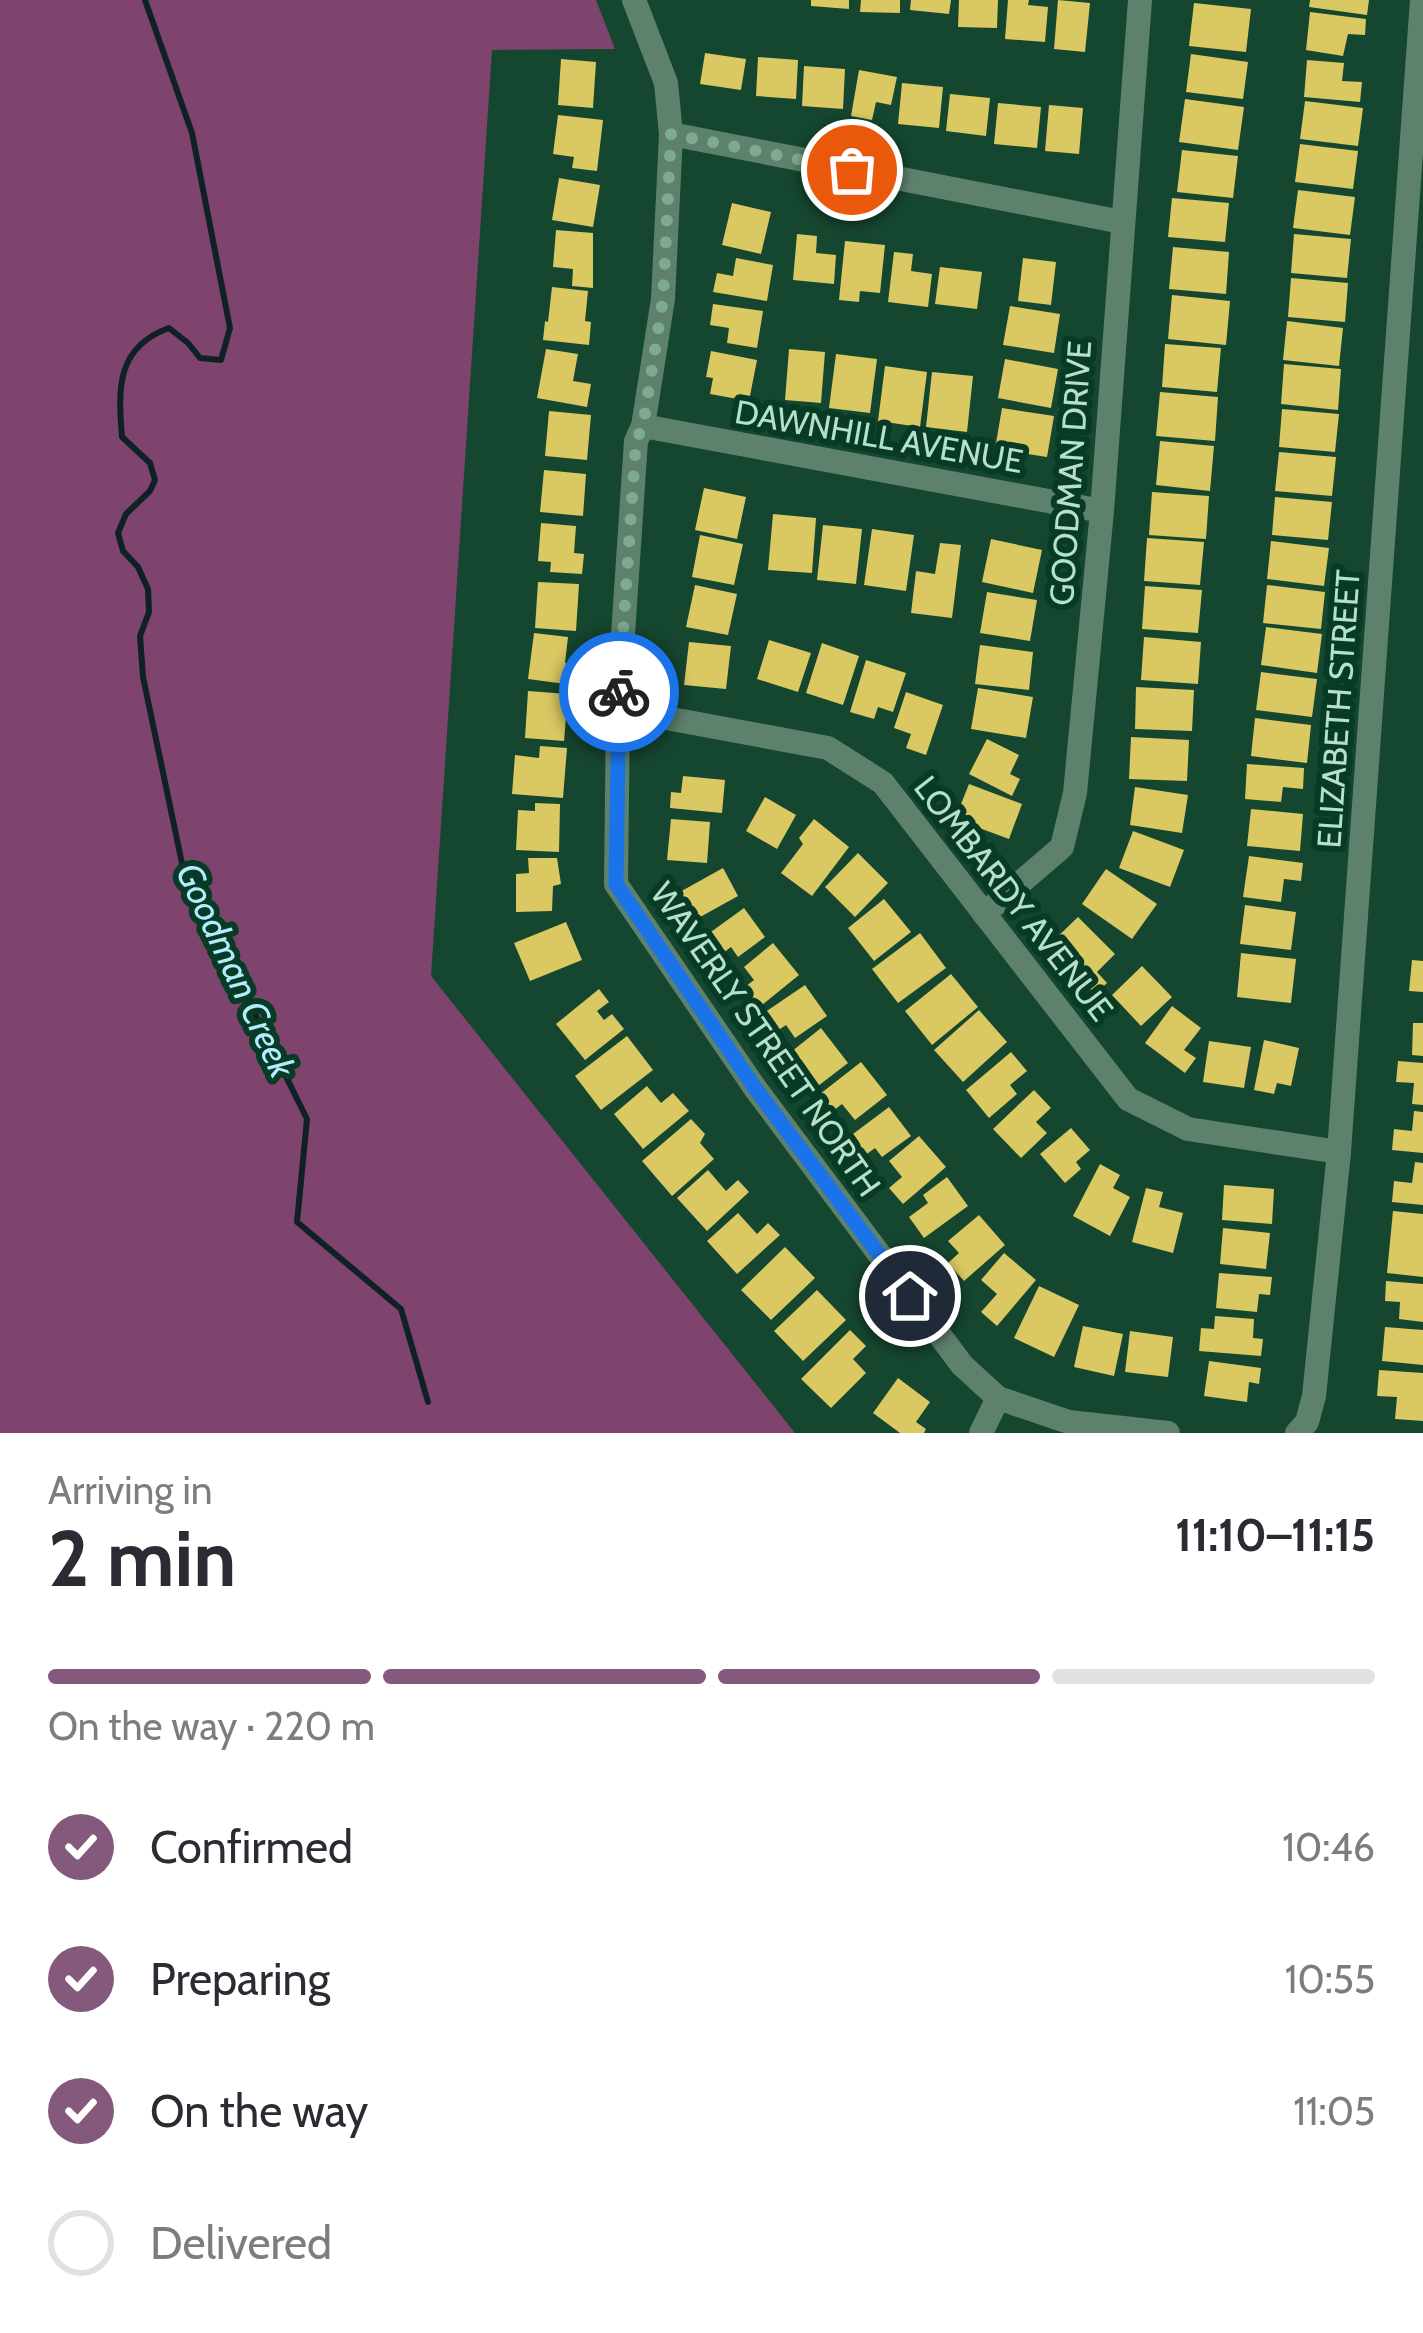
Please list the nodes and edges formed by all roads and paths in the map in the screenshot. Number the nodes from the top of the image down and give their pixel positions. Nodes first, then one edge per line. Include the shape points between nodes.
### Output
1 (634, 0) edge
2 (1140, 0) edge
3 (1422, 0) edge
4 (671, 134) junction
5 (1122, 222) junction
6 (643, 426) junction
7 (1102, 511) junction
8 (618, 710) junction
9 (984, 914) junction
10 (1340, 1152) junction
11 (998, 1399) junction
12 (1302, 1428) edge
13 (980, 1433) edge
14 (1168, 1433) edge

1 - 4 street, WAVERLY STREET NORTH via 666,83
2 - 5 street, GOODMAN DRIVE
3 - 10 street, ELIZABETH STREET
4 - 5 street
4 - 6 street, WAVERLY STREET NORTH via 663,299
5 - 7 street, GOODMAN DRIVE
6 - 7 street, DAWNHILL AVENUE
6 - 8 street, WAVERLY STREET NORTH
7 - 9 street, GOODMAN DRIVE via 1076,793 1062,847
8 - 9 street, LOMBARDY AVENUE via 828,748 884,783
8 - 11 street, WAVERLY STREET NORTH via 616,884 769,1106 962,1365
9 - 10 street, LOMBARDY AVENUE via 1128,1099 1188,1129
10 - 12 street, ELIZABETH STREET via 1314,1396
11 - 13 street
11 - 14 street, WAVERLY STREET NORTH via 1069,1422

